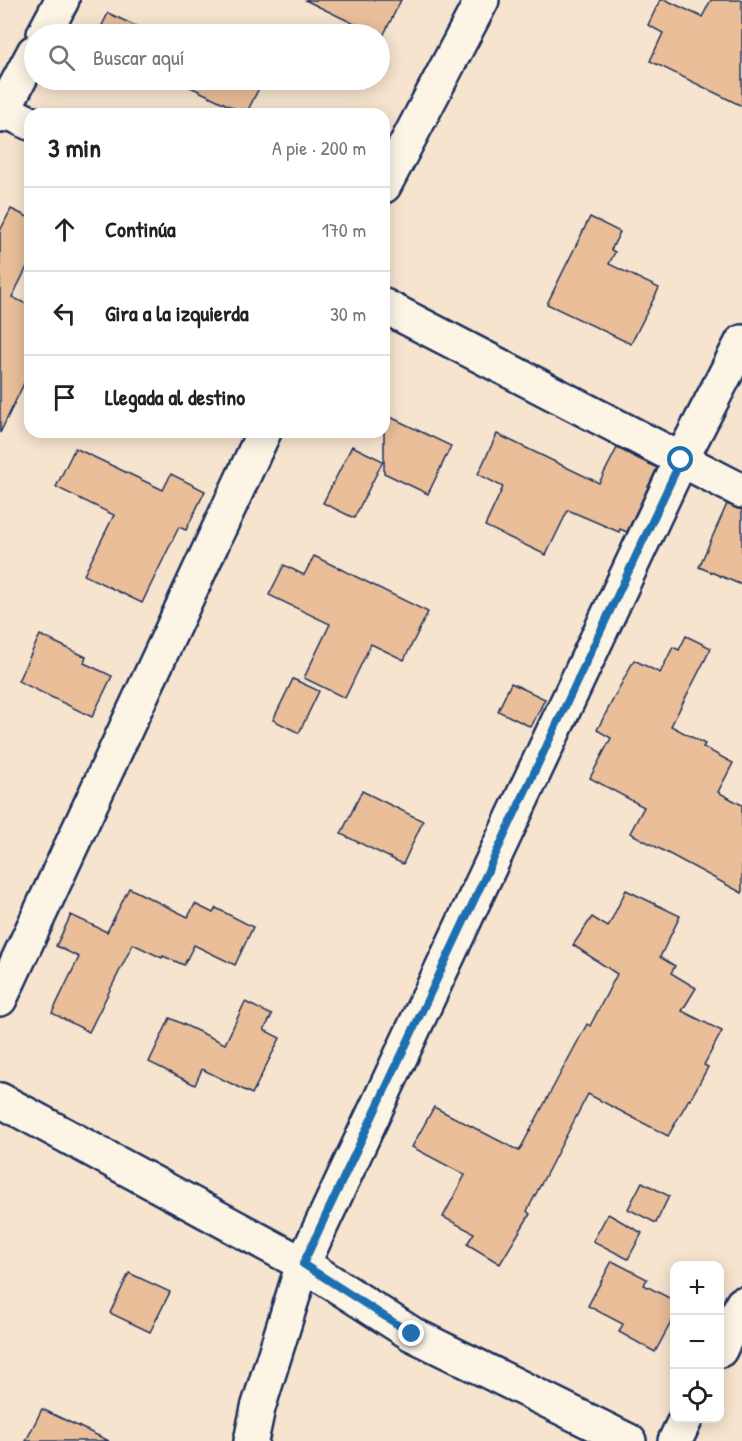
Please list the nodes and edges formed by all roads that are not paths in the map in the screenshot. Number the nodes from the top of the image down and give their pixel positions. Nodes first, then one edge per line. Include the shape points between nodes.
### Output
1 (62, 0) edge
2 (482, 0) edge
3 (49, 24) edge
4 (24, 76) edge
5 (8, 114) edge
6 (390, 175) edge
7 (390, 309) edge
8 (742, 342) edge
9 (261, 438) edge
10 (681, 460) junction
11 (742, 491) edge
12 (0, 999) edge
13 (0, 1100) edge
14 (303, 1264) junction
15 (742, 1304) edge
16 (724, 1342) edge
17 (684, 1423) edge
18 (251, 1441) edge
19 (628, 1441) edge
20 (675, 1441) edge

1 - 3 street
2 - 6 street
4 - 5 street
7 - 10 street
8 - 10 street
9 - 12 street
10 - 11 street
10 - 14 street
13 - 14 street
14 - 18 street
14 - 19 street via 412,1334
15 - 16 street
17 - 20 street

